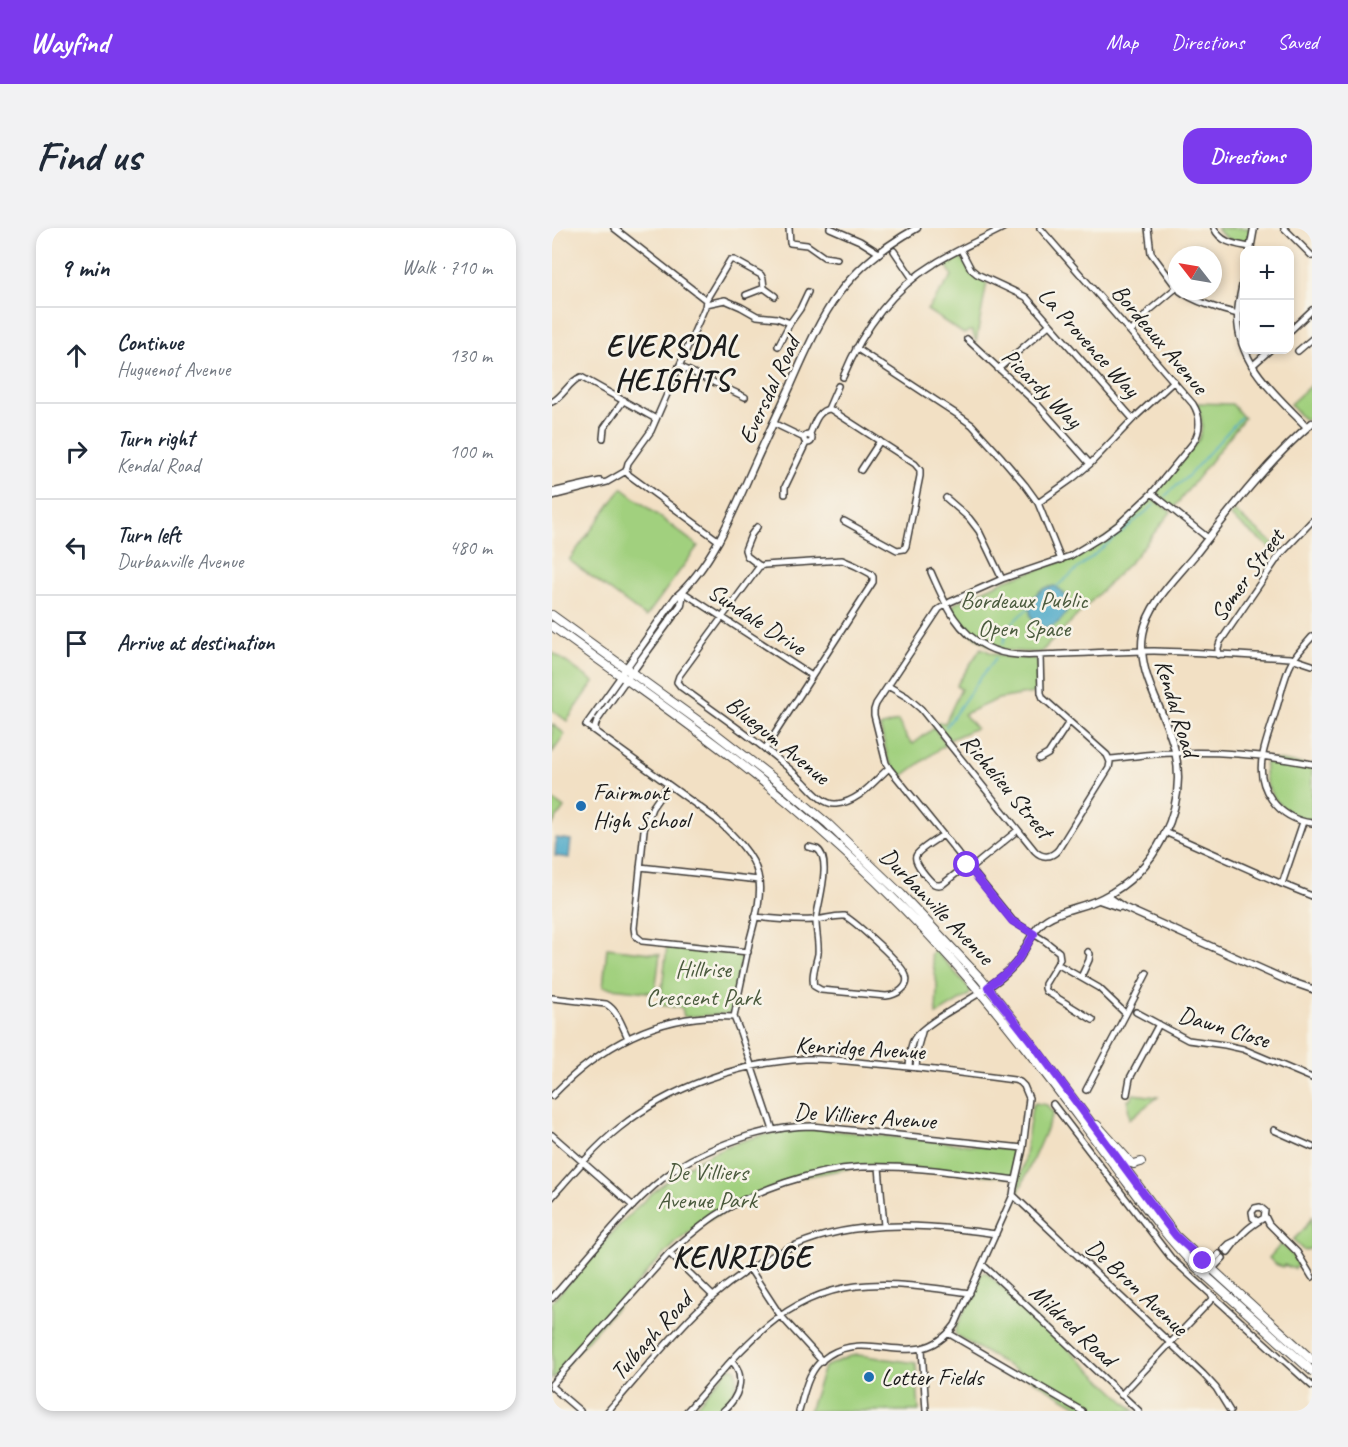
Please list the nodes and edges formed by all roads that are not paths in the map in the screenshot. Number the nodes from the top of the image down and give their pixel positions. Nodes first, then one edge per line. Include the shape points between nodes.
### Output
1 (614, 228) edge
2 (789, 228) edge
3 (830, 228) edge
4 (917, 228) edge
5 (1003, 228) edge
6 (1040, 228) edge
7 (1148, 228) edge
8 (1214, 228) edge
9 (1254, 228) edge
10 (1284, 228) edge
11 (840, 230) edge
12 (1240, 246) edge
13 (1251, 246) edge
14 (961, 250) junction
15 (894, 251) dead end
16 (879, 253) junction
17 (1312, 256) edge
18 (837, 259) dead end
19 (1168, 276) edge
20 (913, 279) junction
21 (764, 288) junction
22 (808, 292) dead end
23 (746, 295) dead end
24 (775, 296) dead end
25 (1168, 296) edge
26 (1199, 300) edge
27 (1241, 300) edge
28 (706, 302) junction
29 (1312, 310) edge
30 (1238, 314) junction
31 (790, 323) junction
32 (1050, 324) junction
33 (1294, 327) edge
34 (1131, 332) junction
35 (967, 339) dead end
36 (1312, 339) edge
37 (778, 346) dead end
38 (856, 348) junction
39 (1298, 351) dead end
40 (1266, 354) edge
41 (679, 366) junction
42 (1252, 366) junction
43 (998, 369) junction
44 (843, 376) dead end
45 (1174, 381) junction
46 (838, 386) dead end
47 (745, 397) dead end
48 (624, 400) junction
49 (552, 402) edge
50 (828, 409) junction
51 (656, 418) junction
52 (1134, 419) junction
53 (773, 423) junction
54 (1310, 428) edge
55 (603, 438) dead end
56 (807, 439) junction
57 (880, 441) junction
58 (1090, 464) junction
59 (861, 470) dead end
60 (626, 471) junction
61 (613, 479) junction
62 (552, 492) edge
63 (1152, 493) junction
64 (785, 494) dead end
65 (552, 496) edge
66 (946, 498) dead end
67 (1038, 503) junction
68 (844, 520) dead end
69 (1312, 521) edge
70 (757, 527) dead end
71 (1208, 538) junction
72 (719, 541) junction
73 (1061, 560) junction
74 (760, 566) junction
75 (931, 572) dead end
76 (1002, 579) junction
77 (683, 592) junction
78 (946, 604) junction
79 (552, 615) edge
80 (722, 617) junction
81 (552, 626) edge
82 (1312, 637) edge
83 (1142, 652) junction
84 (1040, 655) junction
85 (1218, 655) junction
86 (1294, 659) junction
87 (1312, 664) edge
88 (628, 670) junction
89 (812, 676) junction
90 (623, 678) junction
91 (888, 686) junction
92 (1068, 722) junction
93 (597, 733) junction
94 (765, 749) junction
95 (1175, 753) junction
96 (1262, 755) junction
97 (1039, 759) dead end
98 (1110, 759) junction
99 (1312, 764) edge
100 (889, 768) junction
101 (668, 785) junction
102 (1303, 822) junction
103 (1312, 823) edge
104 (1018, 830) junction
105 (1166, 832) junction
106 (943, 835) junction
107 (808, 847) dead end
108 (640, 867) junction
109 (969, 867) junction
110 (759, 880) junction
111 (1282, 884) junction
112 (1121, 887) junction
113 (1107, 896) junction
114 (1312, 896) edge
115 (1098, 900) junction
116 (1124, 908) junction
117 (755, 917) junction
118 (816, 920) junction
119 (1034, 934) junction
120 (1088, 951) dead end
121 (748, 952) junction
122 (1058, 963) junction
123 (1147, 973) dead end
124 (1081, 977) junction
125 (1312, 989) edge
126 (984, 990) junction
127 (555, 998) edge
128 (552, 1005) edge
129 (1136, 1012) dead end
130 (1126, 1014) junction
131 (734, 1017) junction
132 (1093, 1020) dead end
133 (1158, 1024) junction
134 (628, 1038) junction
135 (752, 1066) junction
136 (912, 1067) junction
137 (1312, 1078) edge
138 (1086, 1089) dead end
139 (1127, 1094) dead end
140 (552, 1096) edge
141 (1053, 1104) dead end
142 (1077, 1105) junction
143 (773, 1130) junction
144 (1274, 1130) dead end
145 (552, 1135) edge
146 (1312, 1147) edge
147 (1023, 1148) junction
148 (583, 1162) junction
149 (1141, 1162) dead end
150 (879, 1167) junction
151 (1016, 1180) junction
152 (1013, 1195) junction
153 (552, 1197) edge
154 (633, 1206) junction
155 (884, 1226) junction
156 (996, 1234) junction
157 (1226, 1251) dead end
158 (669, 1253) junction
159 (1221, 1256) dead end
160 (982, 1264) junction
161 (1210, 1267) junction
162 (750, 1269) junction
163 (1204, 1274) junction
164 (1312, 1277) edge
165 (970, 1293) junction
166 (713, 1296) junction
167 (1214, 1297) junction
168 (552, 1298) edge
169 (780, 1315) junction
170 (948, 1333) junction
171 (1170, 1343) junction
172 (922, 1349) junction
173 (1312, 1360) edge
174 (732, 1361) junction
175 (822, 1361) junction
176 (1312, 1371) edge
177 (552, 1385) edge
178 (1312, 1386) edge
179 (1121, 1395) junction
180 (580, 1411) edge
181 (608, 1411) edge
182 (687, 1411) edge
183 (723, 1411) edge
184 (799, 1411) edge
185 (927, 1411) edge
186 (1082, 1411) edge
187 (1138, 1411) edge
188 (1230, 1411) edge

1 - 28 street
2 - 18 street via 790,243 807,245 824,257
3 - 11 street
4 - 16 street, Eversdal Road
5 - 14 street
6 - 34 street, Bordeaux Avenue
7 - 19 street via 1151,253
8 - 12 street via 1227,242
9 - 13 street
10 - 17 street
11 - 16 street
14 - 20 street
14 - 32 street, La Provence Way via 974,272 1024,295
15 - 20 street
16 - 53 street, Eversdal Road via 852,278 827,311
20 - 38 street via 874,318
21 - 23 street
21 - 24 street
21 - 28 street via 761,275 731,260
22 - 31 street
25 - 34 street
26 - 30 street
27 - 30 street
28 - 31 street via 725,300 757,316
28 - 41 street
29 - 33 street
30 - 42 street via 1242,343
31 - 37 street
32 - 43 street
32 - 52 street, La Provence Way
34 - 45 street, Bordeaux Avenue
35 - 43 street, Picardy Way
36 - 39 street
38 - 44 street
38 - 67 street via 972,425
40 - 42 street
41 - 47 street
41 - 51 street
42 - 54 street
43 - 58 street, Picardy Way
45 - 52 street
45 - 63 street, Bordeaux Avenue via 1196,408 1199,428 1193,443
46 - 50 street
48 - 49 street via 581,377
48 - 51 street
48 - 55 street via 604,428
50 - 56 street via 820,414
50 - 57 street
51 - 60 street via 627,463
52 - 58 street
53 - 56 street
53 - 72 street, Eversdal Road
54 - 71 street, Kendal Road via 1256,479
56 - 64 street
57 - 59 street
57 - 68 street via 919,467 905,548 897,550
58 - 67 street
60 - 61 street
60 - 72 street
61 - 62 street
61 - 65 street
63 - 71 street
63 - 73 street, Bordeaux Avenue via 1107,534
66 - 76 street via 979,531
67 - 73 street
69 - 85 street, Somer Street via 1279,556 1220,642
70 - 74 street via 745,549 747,556
71 - 83 street, Kendal Road via 1154,607 1144,629
72 - 77 street, Eversdal Road
73 - 76 street, Bordeaux Avenue
74 - 80 street
74 - 89 street via 842,560 873,577
75 - 78 street
76 - 78 street, Bordeaux Avenue
77 - 80 street, Sundale Drive
77 - 88 street, Eversdal Road
78 - 84 street via 968,634 987,648
78 - 91 street via 936,611
79 - 88 main road, Durbanville Avenue
80 - 89 street, Sundale Drive
80 - 94 street, Bluegum Avenue via 677,682
81 - 90 main road, Durbanville Avenue
82 - 86 street
83 - 84 street
83 - 85 street
83 - 95 street, Kendal Road via 1145,672
84 - 92 street via 1042,697
85 - 86 street
86 - 87 street
86 - 96 street
88 - 90 street, Eversdal Road
88 - 126 main road, Durbanville Avenue via 750,760 828,824 902,894
89 - 94 street
90 - 93 street via 597,721
90 - 93 street via 586,725
90 - 126 main road, Durbanville Avenue via 755,775 822,831
91 - 100 street via 874,712
91 - 104 street, Richelieu Street via 921,709
92 - 97 street via 1048,754
92 - 98 street
93 - 101 street
94 - 100 street, Bluegum Avenue via 833,804 862,794
95 - 96 street
95 - 98 street
95 - 105 street, Kendal Road via 1176,791
96 - 99 street
96 - 102 street via 1268,796 1283,812
98 - 104 street, Richelieu Street via 1056,852 1039,855
100 - 106 street
101 - 108 street via 648,818
101 - 110 street via 733,835 756,867
102 - 103 street
102 - 111 street
104 - 109 street
105 - 111 street
105 - 112 street, Kendal Road via 1148,861
106 - 109 street
106 - 109 street via 918,853 917,864 939,885
107 - 118 street via 820,852 824,864
108 - 110 street
108 - 121 street via 636,938
109 - 119 street via 1012,921
110 - 117 street
111 - 114 street
112 - 113 street, Kendal Road
112 - 116 street
113 - 115 street, Kendal Road
113 - 116 street
115 - 116 street
115 - 119 street, Kendal Road via 1048,918
116 - 125 street
117 - 118 street
117 - 121 street
118 - 118 street via 848,918 904,971 907,977 903,989 886,996 816,987 812,979 818,947
119 - 122 street via 1059,952
119 - 126 street, Kendal Road via 1016,963
120 - 124 street via 1090,958
121 - 131 street
122 - 124 street
122 - 132 street via 1045,990
123 - 130 street
124 - 130 street
126 - 136 street, Kendal Road via 915,1037
126 - 142 main road, Durbanville Avenue via 1036,1048
126 - 163 main road, Durbanville Avenue via 1172,1241
127 - 128 street
127 - 134 street via 606,1004
129 - 133 street, Dawn Close
130 - 138 street
131 - 134 street via 695,1017
131 - 135 street
133 - 137 street, Dawn Close via 1190,1041 1243,1049
133 - 139 street, Dawn Close via 1130,1078
134 - 140 street via 589,1062
135 - 136 street, Kenridge Avenue via 818,1059
135 - 143 street
135 - 148 street, Kenridge Avenue via 695,1083 653,1105 618,1128
136 - 147 street, Kenridge Avenue via 1020,1082 1029,1098
141 - 167 street via 1172,1259
142 - 149 main road via 1129,1161
142 - 161 main road, Durbanville Avenue via 1176,1236
143 - 147 street, De Villiers Avenue via 820,1126
143 - 154 street, De Villiers Avenue via 731,1141 687,1162
144 - 146 street
145 - 148 street
147 - 151 street
148 - 153 street, Kenridge Avenue
148 - 154 street
150 - 151 street
150 - 155 street
150 - 158 street via 819,1174 766,1190 717,1215
151 - 152 street
152 - 156 street
152 - 171 street, De Bron Avenue
154 - 168 street, De Villiers Avenue
155 - 156 street, Tulbagh Road via 927,1226
155 - 162 street, Tulbagh Road via 814,1239
156 - 160 street
157 - 164 street via 1259,1218 1292,1246
158 - 166 street
158 - 177 street
159 - 161 street
160 - 165 street
160 - 179 street, Mildred Road
161 - 163 street
161 - 173 main road, Durbanville Avenue
162 - 166 street, Tulbagh Road
162 - 169 street
163 - 176 main road, Durbanville Avenue
165 - 169 street via 867,1285 820,1294
165 - 170 street
166 - 181 street, Tulbagh Road
167 - 171 street
167 - 178 street
169 - 174 street
169 - 175 street
170 - 172 street
170 - 186 street
171 - 179 street
171 - 188 street, De Bron Avenue via 1210,1382
172 - 175 street via 855,1346 836,1351
172 - 185 street
174 - 182 street
174 - 183 street via 738,1369 739,1385 734,1399
175 - 184 street via 808,1380
177 - 180 street
179 - 187 street, Mildred Road

